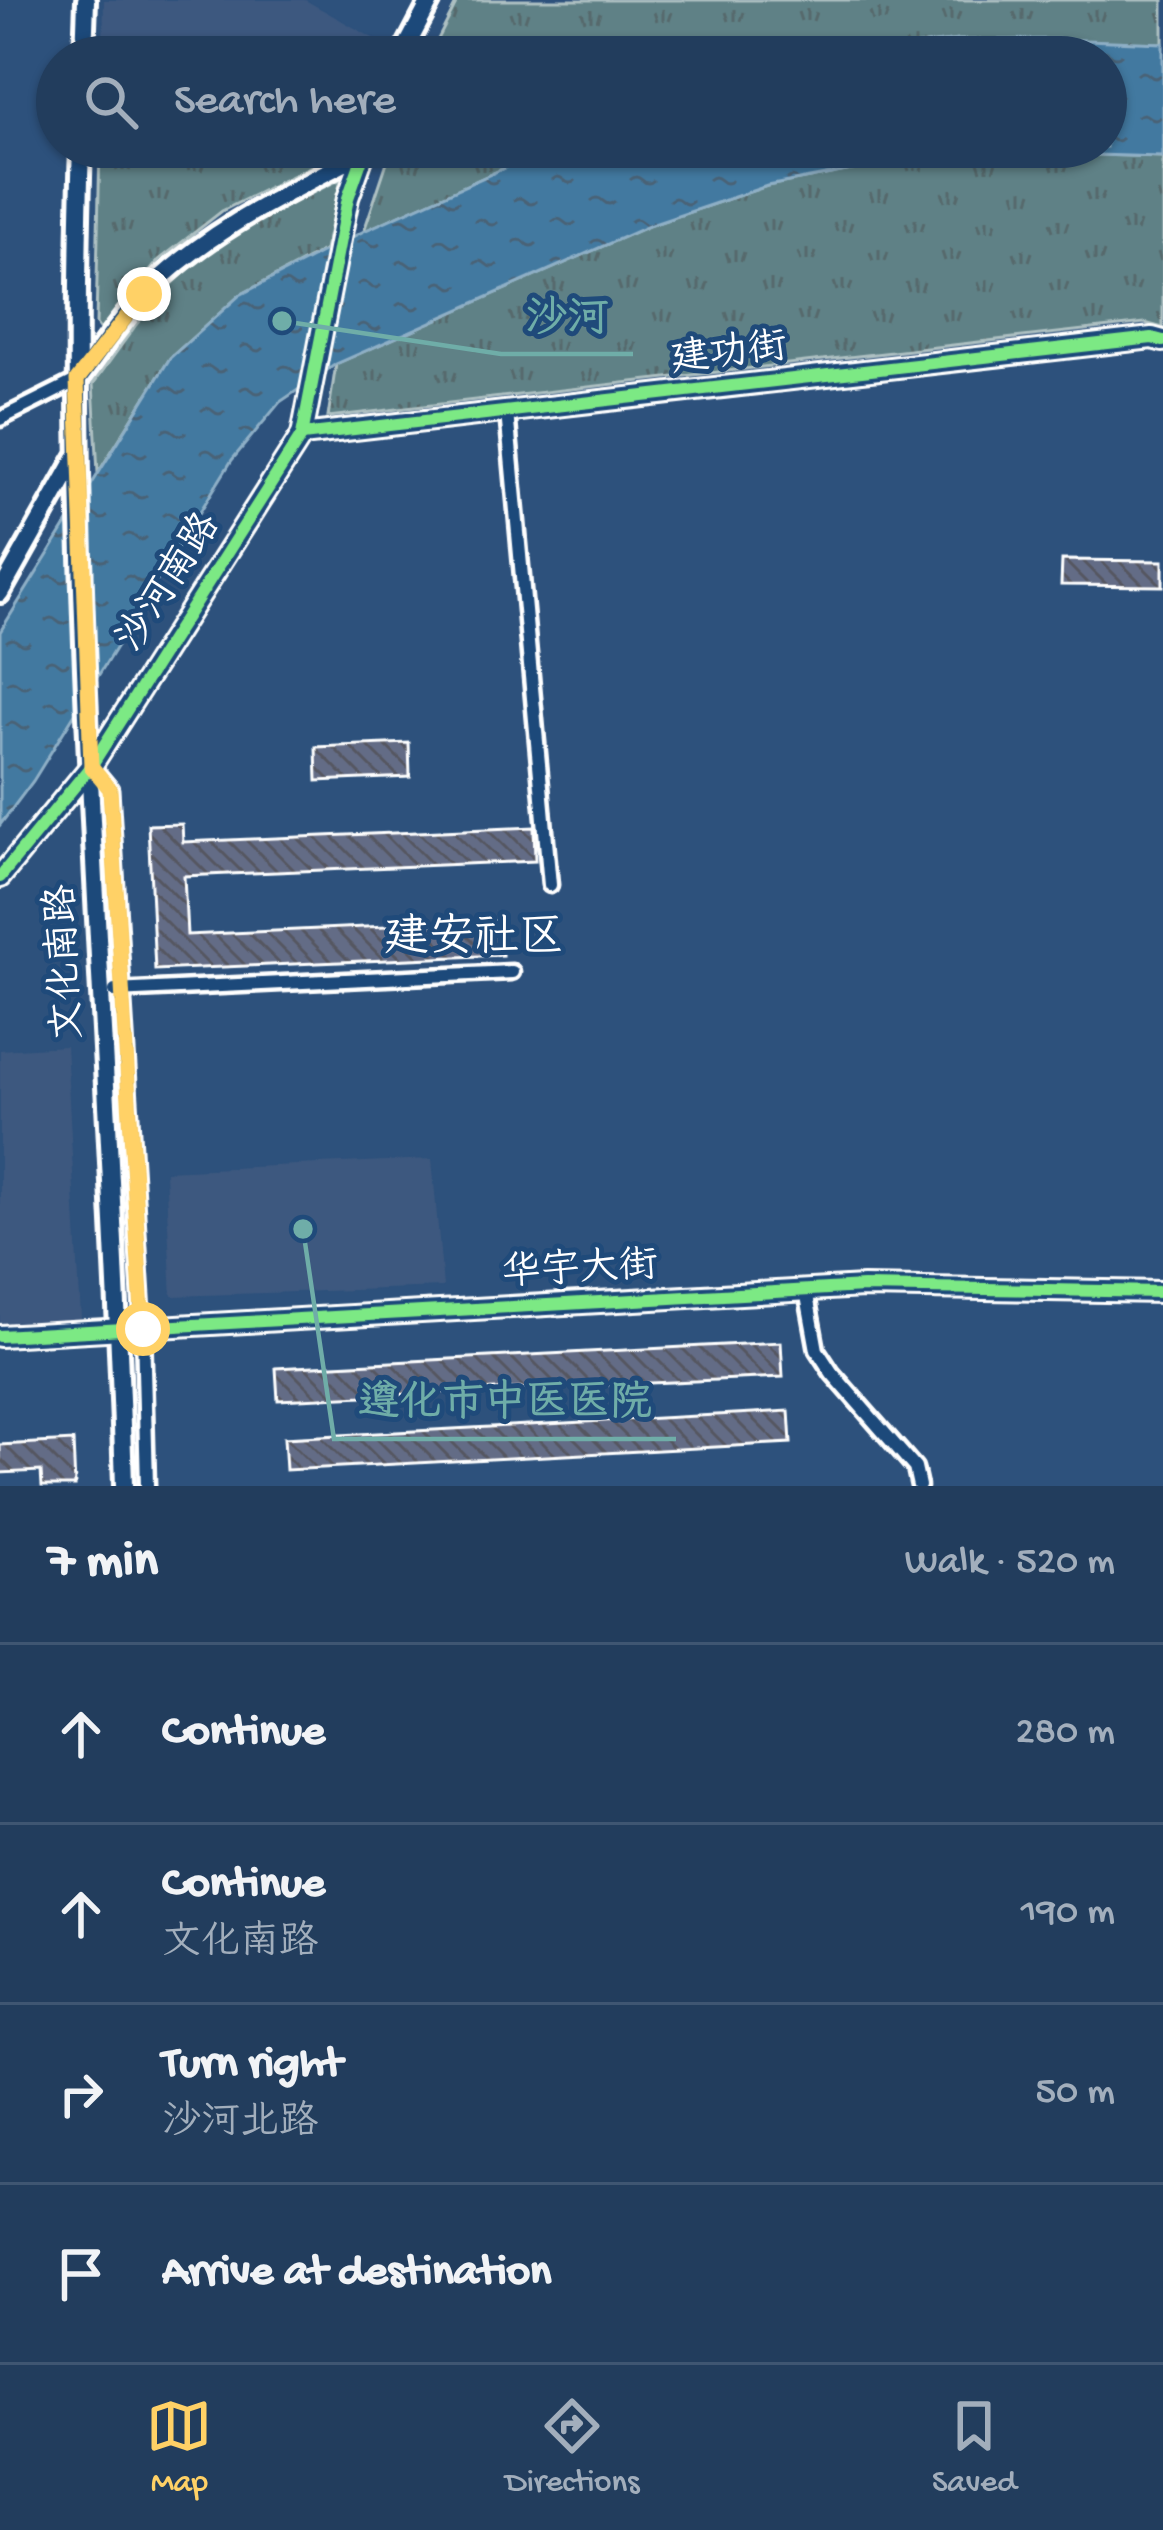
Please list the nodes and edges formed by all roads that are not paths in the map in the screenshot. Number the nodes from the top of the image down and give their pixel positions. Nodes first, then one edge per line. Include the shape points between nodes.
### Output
1 (86, 0) edge
2 (430, 0) edge
3 (85, 36) edge
4 (412, 36) edge
5 (81, 168) edge
6 (332, 168) edge
7 (359, 168) edge
8 (1163, 340) edge
9 (77, 380) junction
10 (507, 412) junction
11 (0, 419) edge
12 (302, 435) junction
13 (78, 455) junction
14 (0, 592) edge
15 (91, 766) junction
16 (0, 878) edge
17 (550, 885) dead end
18 (512, 972) dead end
19 (102, 992) junction
20 (806, 1290) junction
21 (1163, 1292) edge
22 (143, 1329) junction
23 (119, 1330) junction
24 (0, 1336) edge
25 (124, 1486) edge
26 (147, 1486) edge
27 (919, 1486) edge

1 - 3 street
2 - 4 street
5 - 9 street, 文化南路
6 - 9 street via 202,243 144,294
7 - 12 street
8 - 10 street, 建功街
9 - 11 street
9 - 13 street, 文化南路
10 - 12 street, 建功街
10 - 17 street
12 - 15 street, 沙河南路
13 - 14 street
13 - 15 street, 文化南路
15 - 16 street, 沙河南路
15 - 19 street, 文化南路
15 - 22 street via 110,789
18 - 19 street
19 - 23 street, 文化南路
20 - 21 street, 华宇大街
20 - 22 street, 华宇大街
20 - 27 street via 818,1350 915,1468
22 - 23 street, 华宇大街
22 - 26 street
23 - 24 street, 华宇大街
23 - 25 street, 文化南路

